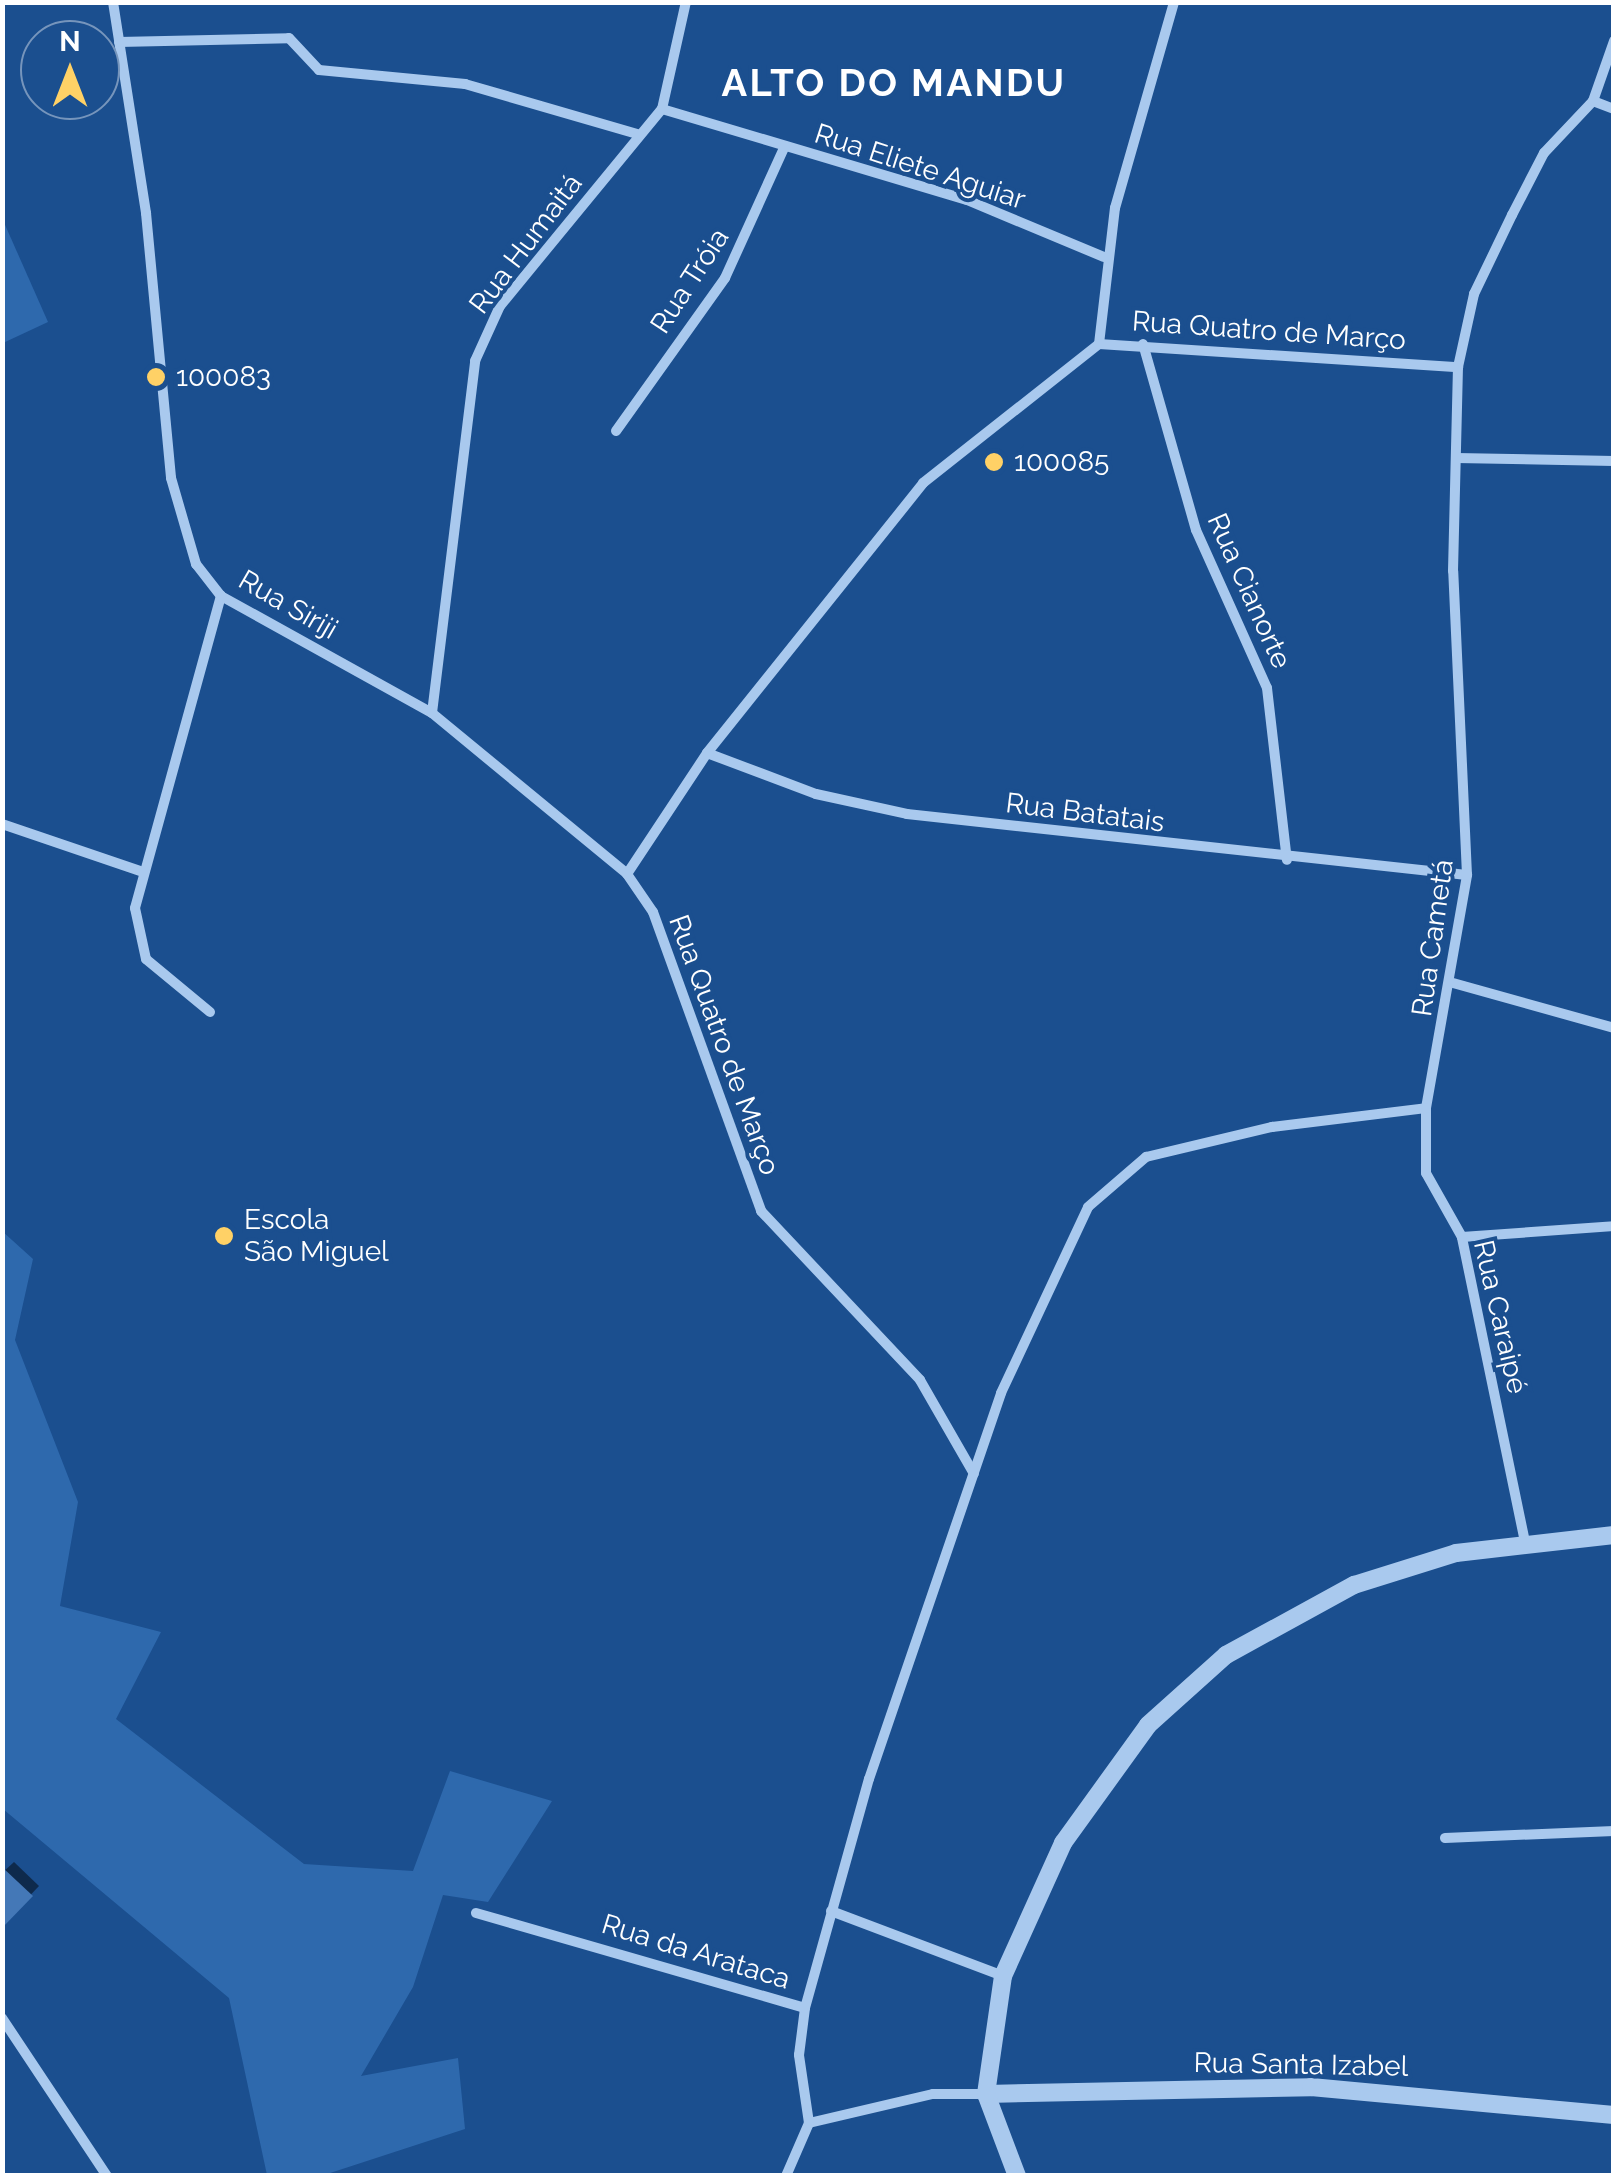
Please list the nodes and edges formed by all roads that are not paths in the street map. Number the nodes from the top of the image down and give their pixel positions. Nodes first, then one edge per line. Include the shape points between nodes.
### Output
1 (686, 2) edge
2 (1174, 2) edge
3 (1614, 40) edge
4 (120, 42) edge
5 (120, 50) edge
6 (1593, 101) junction
7 (662, 109) junction
8 (1614, 109) edge
9 (640, 135) junction
10 (785, 146) junction
11 (1104, 257) junction
12 (1099, 344) junction
13 (1143, 344) junction
14 (1458, 367) junction
15 (616, 431) dead end
16 (1456, 458) junction
17 (1614, 461) edge
18 (222, 596) junction
19 (432, 713) junction
20 (706, 752) junction
21 (2, 824) edge
22 (1287, 860) junction
23 (140, 871) junction
24 (626, 874) junction
25 (1467, 875) junction
26 (1453, 983) junction
27 (210, 1012) dead end
28 (1614, 1028) edge
29 (1426, 1108) junction
30 (1614, 1226) edge
31 (1462, 1237) junction
32 (974, 1474) junction
33 (1614, 1535) edge
34 (1525, 1542) junction
35 (1614, 1831) edge
36 (1446, 1838) dead end
37 (831, 1911) junction
38 (476, 1912) dead end
39 (1003, 1976) junction
40 (805, 2008) junction
41 (2, 2018) edge
42 (986, 2094) junction
43 (1614, 2115) edge
44 (809, 2123) junction
45 (106, 2176) edge
46 (786, 2176) edge
47 (1016, 2176) edge

1 - 7 street, Rua Humaitá
2 - 11 street
3 - 6 street, Rua Cametá
4 - 9 street via 288,38 319,70 465,84
5 - 18 street, Rua Siriji via 172,478 196,564
6 - 8 street
6 - 14 street, Rua Cametá via 1544,153 1512,214 1474,294
7 - 9 street, Rua Humaitá
7 - 10 street, Rua Eliete Aguiar
9 - 19 street, Rua Humaitá via 500,306 475,362
10 - 11 street, Rua Eliete Aguiar via 967,200
10 - 15 street, Rua Tróia via 725,278
11 - 12 street
12 - 13 street, Rua Quatro de Março
12 - 20 street, Rua Quatro de Março via 923,483
13 - 14 street, Rua Quatro de Março
13 - 22 street, Rua Cianorte via 1196,530 1267,688
14 - 16 street, Rua Cametá
16 - 17 street
16 - 25 street, Rua Cametá
18 - 19 street, Rua Siriji
18 - 23 street
19 - 24 street, Rua Siriji
20 - 22 street, Rua Batatais via 816,794 907,814
20 - 24 street, Rua Quatro de Março
21 - 23 street
22 - 25 street, Rua Batatais
23 - 27 street via 136,937 146,959
24 - 32 street, Rua Quatro de Março via 653,912 762,1211 920,1380
25 - 26 street, Rua Cametá
26 - 28 street
26 - 29 street, Rua Cametá
29 - 31 street, Rua Caraipé via 1429,1192
29 - 32 street via 1272,1126 1146,1156 1112,1178 1054,1266
30 - 31 street
31 - 34 street, Rua Caraipé
32 - 37 street
33 - 34 street
34 - 39 street via 1354,1585 1226,1655 1111,1772 1064,1844
35 - 36 street
37 - 39 street
37 - 40 street, Rua da Arataca
38 - 40 street, Rua da Arataca
39 - 42 street
40 - 44 street via 799,2055
41 - 45 street
42 - 43 street, Rua Santa Izabel via 1311,2087
42 - 44 street via 914,2097
42 - 47 street
44 - 46 street

